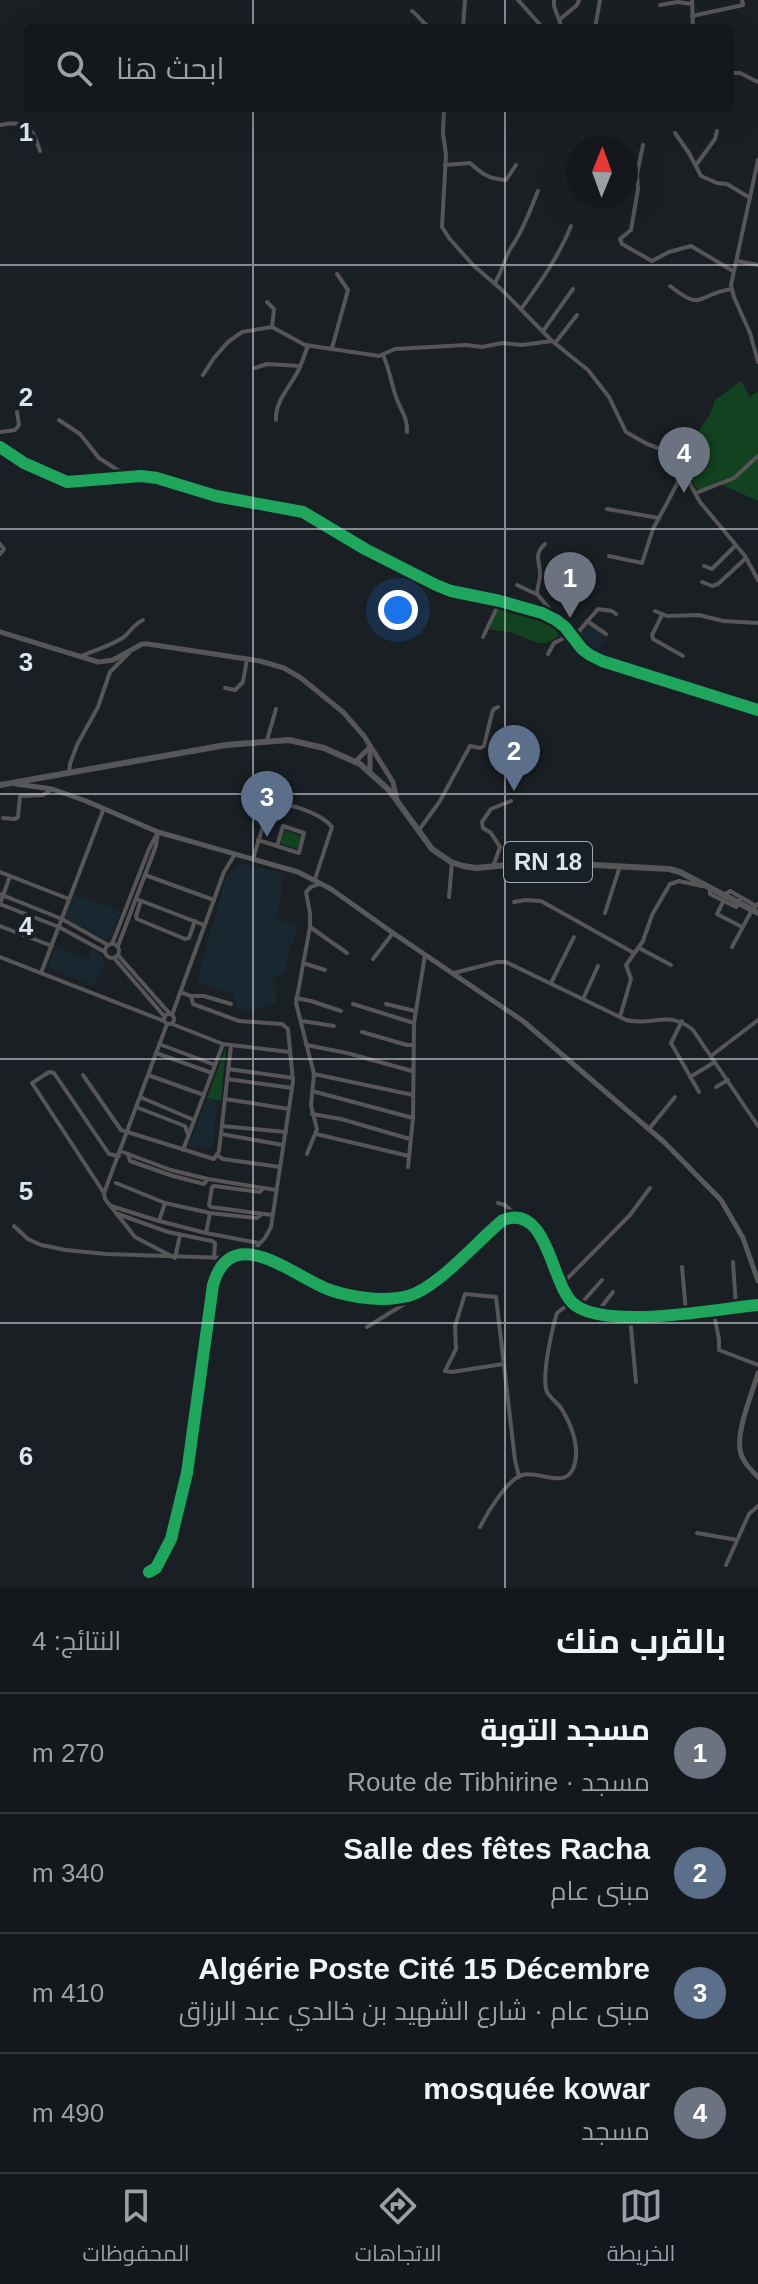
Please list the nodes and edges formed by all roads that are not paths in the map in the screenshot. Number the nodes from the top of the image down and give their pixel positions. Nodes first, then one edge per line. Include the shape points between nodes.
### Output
1 (465, 0) edge
2 (518, 0) edge
3 (554, 0) edge
4 (579, 0) edge
5 (600, 0) edge
6 (742, 0) edge
7 (692, 2) edge
8 (660, 5) dead end
9 (412, 11) dead end
10 (692, 16) junction
11 (559, 20) junction
12 (424, 24) edge
13 (463, 24) edge
14 (539, 24) edge
15 (560, 24) edge
16 (596, 24) edge
17 (693, 24) edge
18 (734, 73) edge
19 (758, 82) edge
20 (444, 112) edge
21 (0, 123) edge
22 (717, 131) dead end
23 (675, 133) dead end
24 (643, 145) dead end
25 (40, 151) dead end
26 (758, 160) edge
27 (445, 165) junction
28 (516, 165) dead end
29 (696, 165) junction
30 (538, 191) dead end
31 (750, 198) junction
32 (571, 226) dead end
33 (736, 260) junction
34 (758, 265) edge
35 (733, 271) junction
36 (337, 274) dead end
37 (494, 284) junction
38 (670, 286) dead end
39 (573, 289) dead end
40 (732, 289) junction
41 (267, 302) dead end
42 (521, 309) junction
43 (577, 315) dead end
44 (272, 327) junction
45 (543, 331) junction
46 (553, 342) junction
47 (308, 345) junction
48 (332, 348) junction
49 (383, 355) junction
50 (758, 362) edge
51 (300, 366) junction
52 (255, 368) dead end
53 (203, 375) dead end
54 (17, 412) dead end
55 (59, 420) dead end
56 (276, 420) dead end
57 (0, 432) edge
58 (407, 432) dead end
59 (691, 446) dead end
60 (0, 447) edge
61 (758, 456) edge
62 (685, 474) junction
63 (128, 476) junction
64 (696, 493) junction
65 (607, 509) dead end
66 (659, 518) junction
67 (0, 544) edge
68 (545, 544) dead end
69 (736, 545) junction
70 (0, 554) edge
71 (609, 556) dead end
72 (746, 558) junction
73 (704, 566) dead end
74 (756, 573) edge
75 (758, 580) edge
76 (702, 582) dead end
77 (517, 585) dead end
78 (537, 594) junction
79 (500, 601) junction
80 (655, 611) dead end
81 (616, 614) dead end
82 (662, 615) junction
83 (552, 618) junction
84 (143, 620) dead end
85 (587, 621) junction
86 (758, 623) edge
87 (0, 632) edge
88 (606, 634) dead end
89 (573, 636) junction
90 (483, 637) dead end
91 (132, 650) junction
92 (548, 654) dead end
93 (81, 656) junction
94 (683, 656) dead end
95 (247, 659) junction
96 (225, 688) dead end
97 (498, 707) dead end
98 (276, 709) dead end
99 (758, 710) edge
100 (267, 740) junction
101 (370, 746) junction
102 (378, 757) junction
103 (355, 762) junction
104 (370, 772) junction
105 (69, 773) junction
106 (0, 777) edge
107 (13, 784) junction
108 (0, 785) edge
109 (52, 789) junction
110 (397, 800) junction
111 (511, 801) dead end
112 (104, 808) junction
113 (3, 818) dead end
114 (419, 831) junction
115 (158, 832) junction
116 (258, 840) junction
117 (277, 846) junction
118 (235, 854) junction
119 (253, 859) junction
120 (452, 862) junction
121 (620, 866) junction
122 (493, 867) junction
123 (0, 872) edge
124 (145, 875) junction
125 (10, 876) junction
126 (318, 881) junction
127 (711, 889) junction
128 (2, 895) edge
129 (449, 897) dead end
130 (69, 899) junction
131 (724, 899) junction
132 (139, 900) junction
133 (214, 900) junction
134 (514, 902) dead end
135 (0, 904) edge
136 (756, 908) edge
137 (605, 913) dead end
138 (62, 919) junction
139 (195, 921) junction
140 (204, 925) junction
141 (0, 926) edge
142 (59, 927) junction
143 (310, 927) junction
144 (743, 927) junction
145 (393, 933) junction
146 (574, 937) dead end
147 (110, 944) junction
148 (52, 946) junction
149 (118, 946) junction
150 (732, 947) dead end
151 (639, 948) junction
152 (105, 952) junction
153 (347, 953) dead end
154 (634, 953) junction
155 (425, 955) junction
156 (116, 956) junction
157 (0, 957) edge
158 (373, 959) dead end
159 (303, 963) junction
160 (671, 965) dead end
161 (598, 966) dead end
162 (325, 970) dead end
163 (41, 973) junction
164 (454, 974) junction
165 (551, 983) junction
166 (180, 992) junction
167 (191, 996) junction
168 (296, 998) junction
169 (583, 999) junction
170 (231, 1004) dead end
171 (353, 1004) dead end
172 (386, 1004) dead end
173 (341, 1011) dead end
174 (415, 1011) junction
175 (620, 1017) junction
176 (168, 1019) junction
177 (302, 1021) junction
178 (682, 1021) junction
179 (758, 1021) edge
180 (414, 1023) junction
181 (334, 1026) dead end
182 (362, 1032) dead end
183 (159, 1044) junction
184 (223, 1044) junction
185 (306, 1045) junction
186 (414, 1045) junction
187 (231, 1046) junction
188 (289, 1052) junction
189 (156, 1053) junction
190 (711, 1056) junction
191 (715, 1062) junction
192 (215, 1065) junction
193 (228, 1069) junction
194 (413, 1071) junction
195 (212, 1073) junction
196 (314, 1074) junction
197 (83, 1075) dead end
198 (148, 1075) junction
199 (690, 1077) junction
200 (293, 1078) junction
201 (227, 1079) junction
202 (728, 1080) junction
203 (716, 1087) dead end
204 (292, 1088) junction
205 (312, 1091) junction
206 (699, 1092) dead end
207 (204, 1095) junction
208 (413, 1095) junction
209 (140, 1097) junction
210 (675, 1097) dead end
211 (225, 1099) junction
212 (136, 1107) junction
213 (289, 1109) junction
214 (312, 1114) junction
215 (413, 1118) junction
216 (194, 1120) junction
217 (222, 1126) junction
218 (758, 1126) edge
219 (238, 1129) junction
220 (649, 1129) junction
221 (127, 1132) junction
222 (286, 1132) junction
223 (221, 1134) junction
224 (316, 1134) junction
225 (189, 1135) junction
226 (237, 1136) junction
227 (410, 1139) junction
228 (283, 1145) junction
229 (183, 1150) junction
230 (120, 1154) junction
231 (307, 1154) dead end
232 (217, 1155) junction
233 (409, 1156) junction
234 (280, 1167) junction
235 (408, 1167) dead end
236 (116, 1183) dead end
237 (263, 1188) junction
238 (650, 1188) dead end
239 (277, 1190) junction
240 (104, 1193) junction
241 (165, 1203) junction
242 (498, 1203) dead end
243 (110, 1206) junction
244 (116, 1213) junction
245 (210, 1213) junction
246 (262, 1214) junction
247 (273, 1215) junction
248 (521, 1219) junction
249 (159, 1221) junction
250 (14, 1226) dead end
251 (206, 1233) junction
252 (180, 1235) junction
253 (260, 1243) junction
254 (249, 1255) junction
255 (175, 1258) junction
256 (214, 1258) junction
257 (230, 1258) junction
258 (733, 1262) dead end
259 (682, 1267) dead end
260 (602, 1280) dead end
261 (758, 1281) edge
262 (561, 1285) junction
263 (418, 1292) junction
264 (613, 1292) dead end
265 (571, 1302) junction
266 (758, 1305) edge
267 (578, 1307) junction
268 (736, 1307) junction
269 (713, 1310) junction
270 (686, 1313) junction
271 (596, 1314) junction
272 (630, 1317) junction
273 (367, 1327) dead end
274 (503, 1364) junction
275 (758, 1365) edge
276 (758, 1373) edge
277 (636, 1382) dead end
278 (519, 1477) junction
279 (758, 1477) edge
280 (758, 1506) edge
281 (480, 1527) dead end
282 (697, 1533) dead end
283 (737, 1540) junction
284 (726, 1565) dead end
285 (149, 1572) dead end

1 - 13 street
2 - 14 street
3 - 11 street
4 - 11 street
5 - 16 street
6 - 10 street via 743,5
7 - 8 street
7 - 10 street
9 - 12 street
10 - 17 street
11 - 15 street
18 - 19 street
20 - 27 street
21 - 25 street via 34,131
22 - 29 street
23 - 29 street
24 - 35 street via 631,230 620,239 622,244 652,261 691,246
26 - 31 street
27 - 28 street via 470,163 488,178 506,180
27 - 37 street via 442,227
29 - 31 street via 701,176
30 - 37 street
31 - 33 street
32 - 42 street
33 - 34 street
33 - 35 street
35 - 40 street
36 - 48 street via 348,290
37 - 42 street
38 - 40 street via 694,302
39 - 45 street
40 - 50 street
41 - 44 street via 274,309
42 - 45 street
43 - 46 street
44 - 47 street
44 - 53 street via 242,332
45 - 46 street
46 - 49 street via 395,349
46 - 62 street via 588,370 626,432 666,451
47 - 48 street
47 - 51 street
48 - 49 street
49 - 58 street via 408,420
51 - 52 street
51 - 56 street
54 - 57 street via 15,430
55 - 63 street via 80,434 99,458
59 - 62 street
60 - 63 street via 59,480
61 - 64 street via 734,478
62 - 64 street
62 - 66 street
63 - 79 street via 303,512 436,585
64 - 69 street
65 - 66 street
66 - 71 street via 642,563
67 - 70 street
68 - 78 street via 537,555
69 - 72 street
69 - 73 street via 712,569
72 - 74 street
72 - 76 street via 715,586
74 - 75 street
77 - 78 street
78 - 83 street
79 - 83 street
79 - 90 street
80 - 82 street
81 - 85 street via 598,609
82 - 86 street
82 - 94 street via 653,639
83 - 89 street
84 - 93 street via 112,645
85 - 88 street
85 - 89 street
87 - 93 street
89 - 92 street via 554,643
89 - 99 street via 602,661
91 - 93 street via 106,663
91 - 95 street via 155,645
91 - 105 street via 110,672
95 - 96 street via 243,682 235,690
95 - 101 street via 301,678 343,712
97 - 114 street via 484,746 470,746
98 - 100 street
100 - 103 main road via 307,743
100 - 105 main road
101 - 102 street
101 - 103 street
101 - 104 street
102 - 104 street
102 - 110 street
103 - 104 main road
104 - 110 main road
105 - 107 main road
106 - 107 street
107 - 108 main road
107 - 109 main road
109 - 112 main road
109 - 113 street via 20,796 18,817
110 - 114 main road
111 - 122 street via 491,809 482,822 500,847
112 - 115 main road
112 - 130 street
114 - 120 main road via 432,849
115 - 118 main road
115 - 124 street
115 - 147 street
116 - 117 street
116 - 119 street
116 - 126 street via 273,804 327,820 332,827
117 - 117 street via 299,853 304,833 283,826
118 - 119 main road
118 - 133 street
119 - 126 main road
120 - 122 main road, RN 18
120 - 129 street
121 - 122 main road, RN 18 via 538,862
121 - 127 main road, RN 18 via 669,869
121 - 137 street
123 - 125 street
124 - 132 street
124 - 133 street
125 - 128 street
125 - 130 street
126 - 143 street via 306,892
126 - 145 main road
127 - 131 main road, RN 18
127 - 151 street via 679,881 670,884
128 - 135 street
128 - 138 street
130 - 138 street
131 - 136 main road, RN 18
131 - 144 street via 717,914
132 - 139 street
132 - 139 street via 137,919 185,939
132 - 149 street
133 - 140 street
134 - 154 street via 541,901
135 - 142 street
136 - 144 street
138 - 142 street
138 - 147 street
139 - 140 street
140 - 166 street
141 - 148 street
142 - 148 street
142 - 152 street
143 - 153 street
143 - 159 street
144 - 150 street
145 - 155 main road
145 - 158 street
146 - 165 street
147 - 149 street
147 - 152 street
148 - 163 street
149 - 156 street
151 - 154 street
151 - 160 street
152 - 156 street
154 - 175 street via 626,965 631,979
155 - 164 main road
155 - 174 street
156 - 176 street
157 - 163 street
159 - 162 street
159 - 168 street
161 - 169 street
163 - 176 street
164 - 165 street via 506,962
164 - 220 main road via 523,1021
165 - 169 street
166 - 167 street
166 - 176 street
167 - 170 street
167 - 188 street via 193,1004 239,1021 282,1024 288,1029
168 - 173 street
168 - 177 street
169 - 175 street
171 - 180 street
172 - 174 street
174 - 180 street
175 - 178 street via 636,1023
176 - 183 street
176 - 184 street
177 - 181 street
177 - 185 street
178 - 190 street
178 - 199 street via 671,1043
179 - 190 street
180 - 186 street
182 - 186 street
183 - 189 street
183 - 192 street
184 - 187 street
184 - 192 street
185 - 194 street
185 - 196 street
186 - 194 street
187 - 188 street
187 - 193 street
188 - 200 street
189 - 195 street
189 - 198 street
190 - 191 street
191 - 199 street
191 - 202 street
192 - 195 street
193 - 200 street
193 - 201 street
194 - 208 street
195 - 207 street
196 - 205 street
196 - 208 street
197 - 221 street
198 - 207 street
198 - 209 street
199 - 206 street
200 - 204 street
201 - 204 street
201 - 211 street
202 - 203 street
202 - 218 street
204 - 213 street
205 - 214 street
205 - 215 street
207 - 216 street
208 - 215 street
209 - 212 street
209 - 216 street
210 - 220 street
211 - 213 street
211 - 217 street
212 - 221 street
212 - 225 street via 185,1126
213 - 222 street
214 - 224 street
214 - 227 street
215 - 227 street
216 - 225 street
217 - 219 street
217 - 223 street
219 - 222 street
219 - 226 street
220 - 261 main road via 721,1200 743,1238
221 - 229 street
221 - 230 street
222 - 228 street
223 - 226 street
223 - 232 street
224 - 231 street
224 - 233 street
225 - 229 street
226 - 228 street
227 - 233 street
228 - 234 street
229 - 232 street via 214,1159
230 - 237 street via 204,1184 208,1179
230 - 240 street
230 - 240 street via 109,1154 54,1073 32,1083
232 - 234 street
233 - 235 street
234 - 239 street
236 - 241 street
237 - 239 street
237 - 246 street via 260,1192 214,1186 209,1205
238 - 262 street
239 - 247 street
240 - 243 street
241 - 245 street
241 - 249 street
242 - 248 street
243 - 244 street
243 - 249 street
244 - 252 street
244 - 255 street via 135,1237
245 - 246 street via 257,1218
245 - 251 street
246 - 247 street
247 - 253 street
248 - 262 street via 544,1241
248 - 263 street via 503,1220
249 - 251 street
250 - 255 street via 23,1236 54,1248
251 - 253 street
252 - 255 street
252 - 256 street via 215,1243
253 - 254 street
254 - 257 street
254 - 263 street via 274,1260 344,1294 392,1298
255 - 256 street
256 - 257 street
257 - 285 street via 213,1285 189,1464 171,1539
258 - 268 street
259 - 270 street
260 - 267 street
262 - 265 street
263 - 273 street
264 - 271 street
265 - 267 street
265 - 278 street via 557,1313 545,1381 576,1442 574,1467 563,1478
266 - 268 street
267 - 271 street
268 - 269 street
269 - 270 street
269 - 275 street via 719,1350
270 - 272 street
271 - 272 street
272 - 277 street
274 - 274 street via 496,1297 465,1294 455,1326 456,1349 445,1371
274 - 278 street
276 - 279 main road via 740,1449
278 - 281 street
280 - 283 street
282 - 283 street
283 - 284 street

